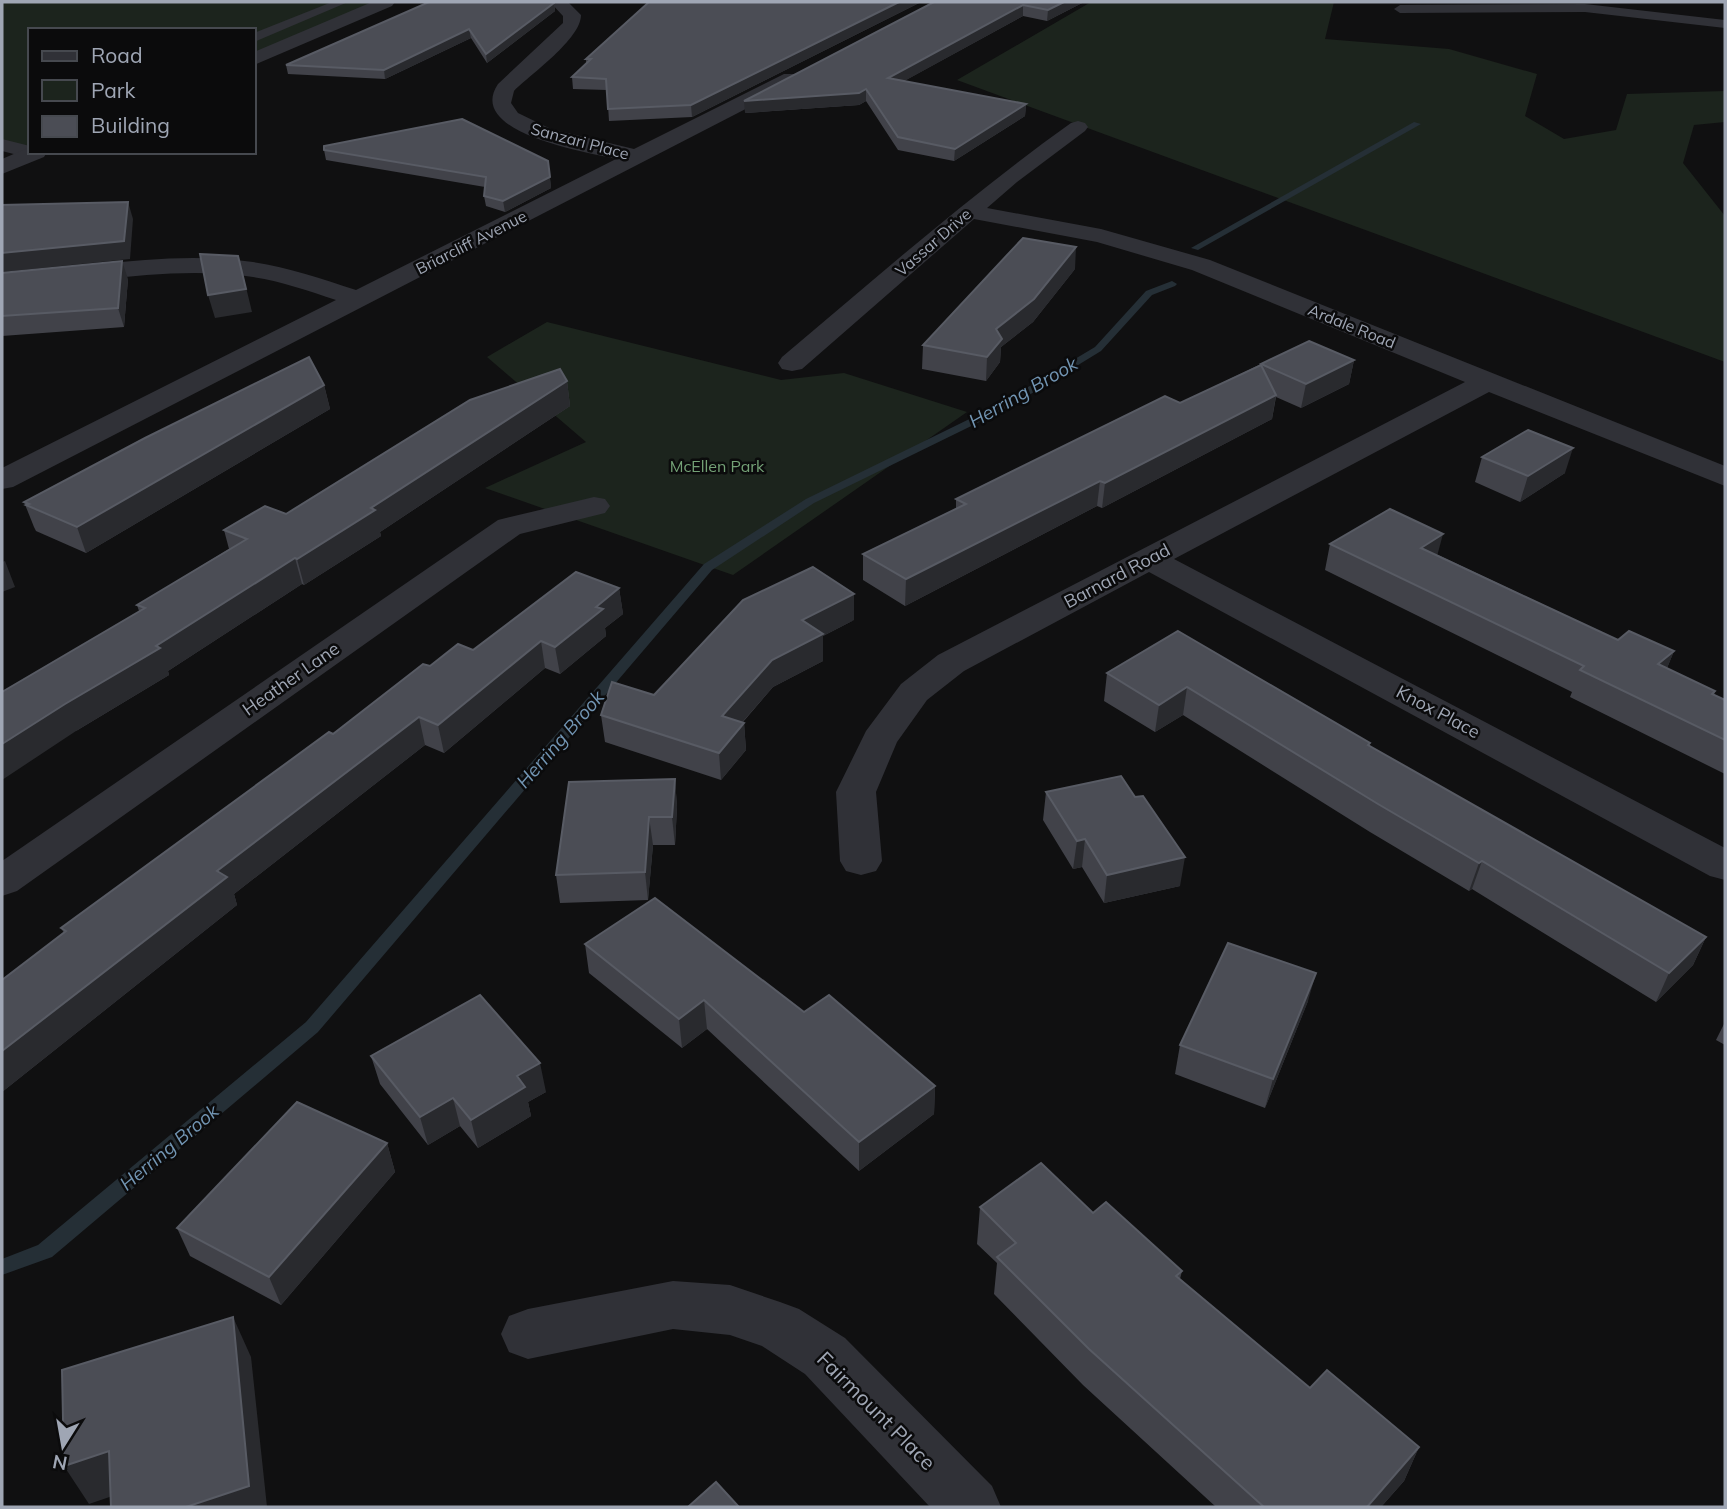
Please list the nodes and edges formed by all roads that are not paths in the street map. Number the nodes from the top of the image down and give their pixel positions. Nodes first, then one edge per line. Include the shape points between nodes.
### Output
1 (342, 2) edge
2 (386, 2) edge
3 (558, 2) edge
4 (1400, 9) dead end
5 (1725, 24) edge
6 (256, 37) edge
7 (256, 45) edge
8 (277, 49) junction
9 (256, 58) edge
10 (807, 70) edge
11 (1078, 127) dead end
12 (2, 145) edge
13 (28, 152) edge
14 (32, 154) edge
15 (639, 157) junction
16 (2, 167) edge
17 (968, 211) junction
18 (2, 282) edge
19 (359, 299) junction
20 (792, 363) dead end
21 (1488, 381) junction
22 (1725, 477) edge
23 (2, 480) edge
24 (594, 506) dead end
25 (1150, 559) junction
26 (861, 861) dead end
27 (1725, 866) edge
28 (2, 881) edge
29 (528, 1334) dead end
30 (971, 1507) edge

1 - 6 lane
2 - 8 street
3 - 15 street, Sanzari Place via 572,15 572,23 505,88 502,108 510,118 544,135
4 - 5 lane via 1585,8
7 - 8 lane
8 - 9 street
10 - 15 street, Briarcliff Avenue
11 - 17 street, Vassar Drive
12 - 13 street
14 - 16 street
15 - 19 street, Briarcliff Avenue
17 - 20 street, Vassar Drive
17 - 21 street, Ardale Road via 1101,236 1201,265
18 - 19 street via 213,265 284,275
19 - 23 street, Briarcliff Avenue
21 - 22 street, Ardale Road
21 - 25 street, Barnard Road
24 - 28 street, Heather Lane via 509,527
25 - 26 street, Barnard Road via 951,663 914,692 879,740 856,792
25 - 27 street, Knox Place
29 - 30 street, Fairmount Place via 673,1305 730,1310 780,1327 825,1356

